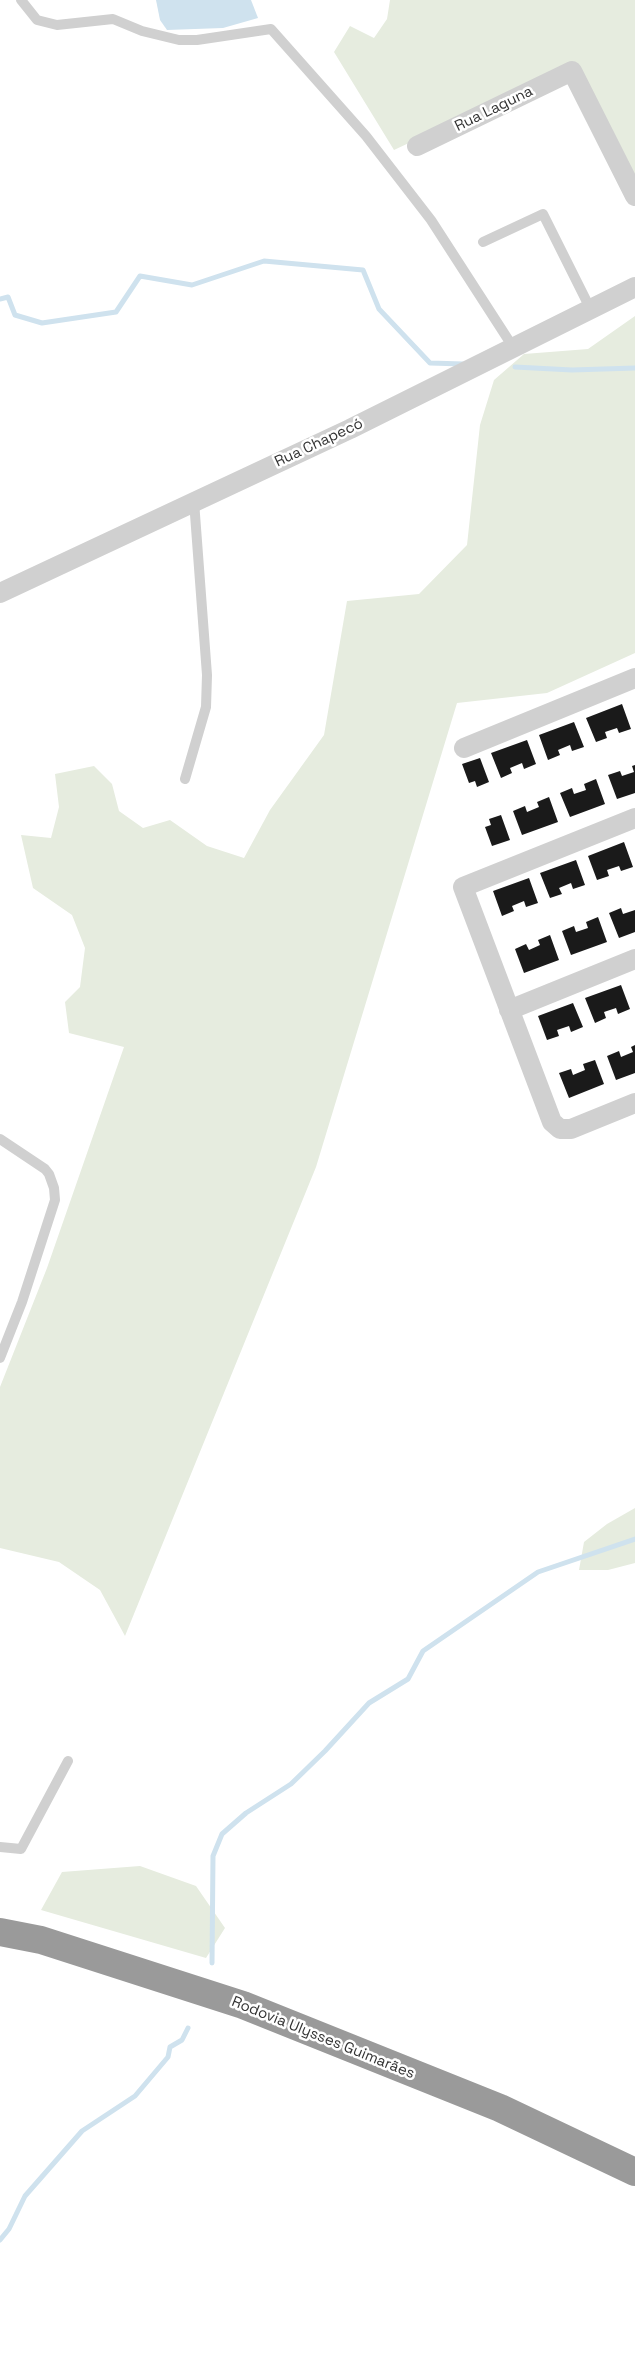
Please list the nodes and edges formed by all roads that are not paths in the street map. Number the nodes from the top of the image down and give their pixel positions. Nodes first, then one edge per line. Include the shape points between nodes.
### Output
1 (21, 0) edge
2 (416, 146) dead end
3 (635, 196) edge
4 (482, 242) dead end
5 (635, 287) edge
6 (590, 308) junction
7 (513, 347) junction
8 (194, 501) junction
9 (0, 593) edge
10 (635, 678) edge
11 (464, 748) dead end
12 (185, 779) dead end
13 (635, 818) edge
14 (635, 959) edge
15 (509, 1010) junction
16 (635, 1103) edge
17 (0, 1139) edge
18 (0, 1358) edge
19 (68, 1760) dead end
20 (0, 1847) edge
21 (0, 1932) edge
22 (635, 2172) edge

1 - 7 lane via 37,20 57,25 113,19 142,32 179,40 271,29 366,136 431,220
2 - 3 street, Rua Laguna via 572,71
4 - 6 lane via 543,214
5 - 6 street, Rua Chapecó
6 - 7 street, Rua Chapecó
7 - 8 street, Rua Chapecó via 350,429
8 - 9 street, Rua Chapecó
8 - 12 lane via 208,676 206,707
10 - 11 street
13 - 15 street via 463,887
14 - 15 street
15 - 16 street via 552,1122 560,1129 571,1129
17 - 18 lane via 49,1174 55,1200
19 - 20 lane via 21,1849
21 - 22 highway, Rodovia Ulysses Guimarães via 41,1940 243,2004 500,2108

